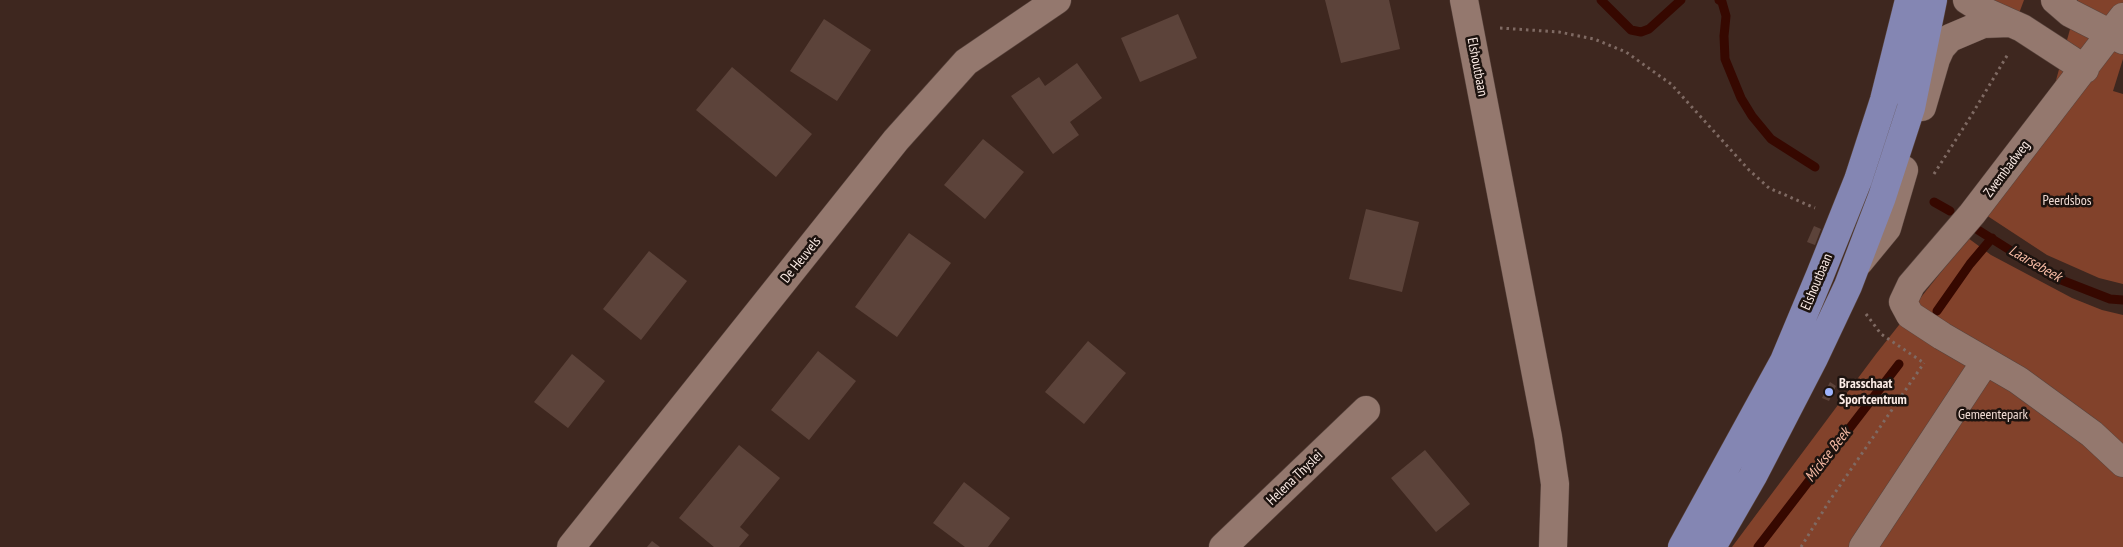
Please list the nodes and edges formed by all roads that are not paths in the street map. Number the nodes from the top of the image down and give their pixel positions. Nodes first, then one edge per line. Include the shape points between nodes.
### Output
1 (1057, 0) edge
2 (1910, 0) edge
3 (1934, 0) edge
4 (1967, 0) edge
5 (2055, 0) edge
6 (1467, 13) edge
7 (2016, 26) junction
8 (2118, 30) edge
9 (2085, 69) junction
10 (1855, 267) junction
11 (1985, 362) junction
12 (1366, 410) dead end
13 (2123, 463) edge
14 (571, 547) edge
15 (1223, 547) edge
16 (1553, 547) edge
17 (1682, 547) edge
18 (1712, 547) edge
19 (1863, 547) edge

1 - 14 street, De Heuvels via 966,62 896,140
2 - 17 main road, Elshoutbaan via 1858,180 1820,275 1784,361
3 - 10 main road, Elshoutbaan via 1911,108
4 - 7 street
5 - 8 street via 2070,13
6 - 16 street, Elshoutbaan via 1548,437 1555,484
7 - 9 street
7 - 10 street via 1983,24 1950,38 1941,48 1887,228
8 - 9 street, Zwembadweg
9 - 11 street, Zwembadweg via 1972,214 1911,284 1903,302 1910,314
10 - 18 main road, Elshoutbaan via 1788,409
11 - 13 street via 2018,380 2084,428
11 - 19 street
12 - 15 street, Helena Thyslei

